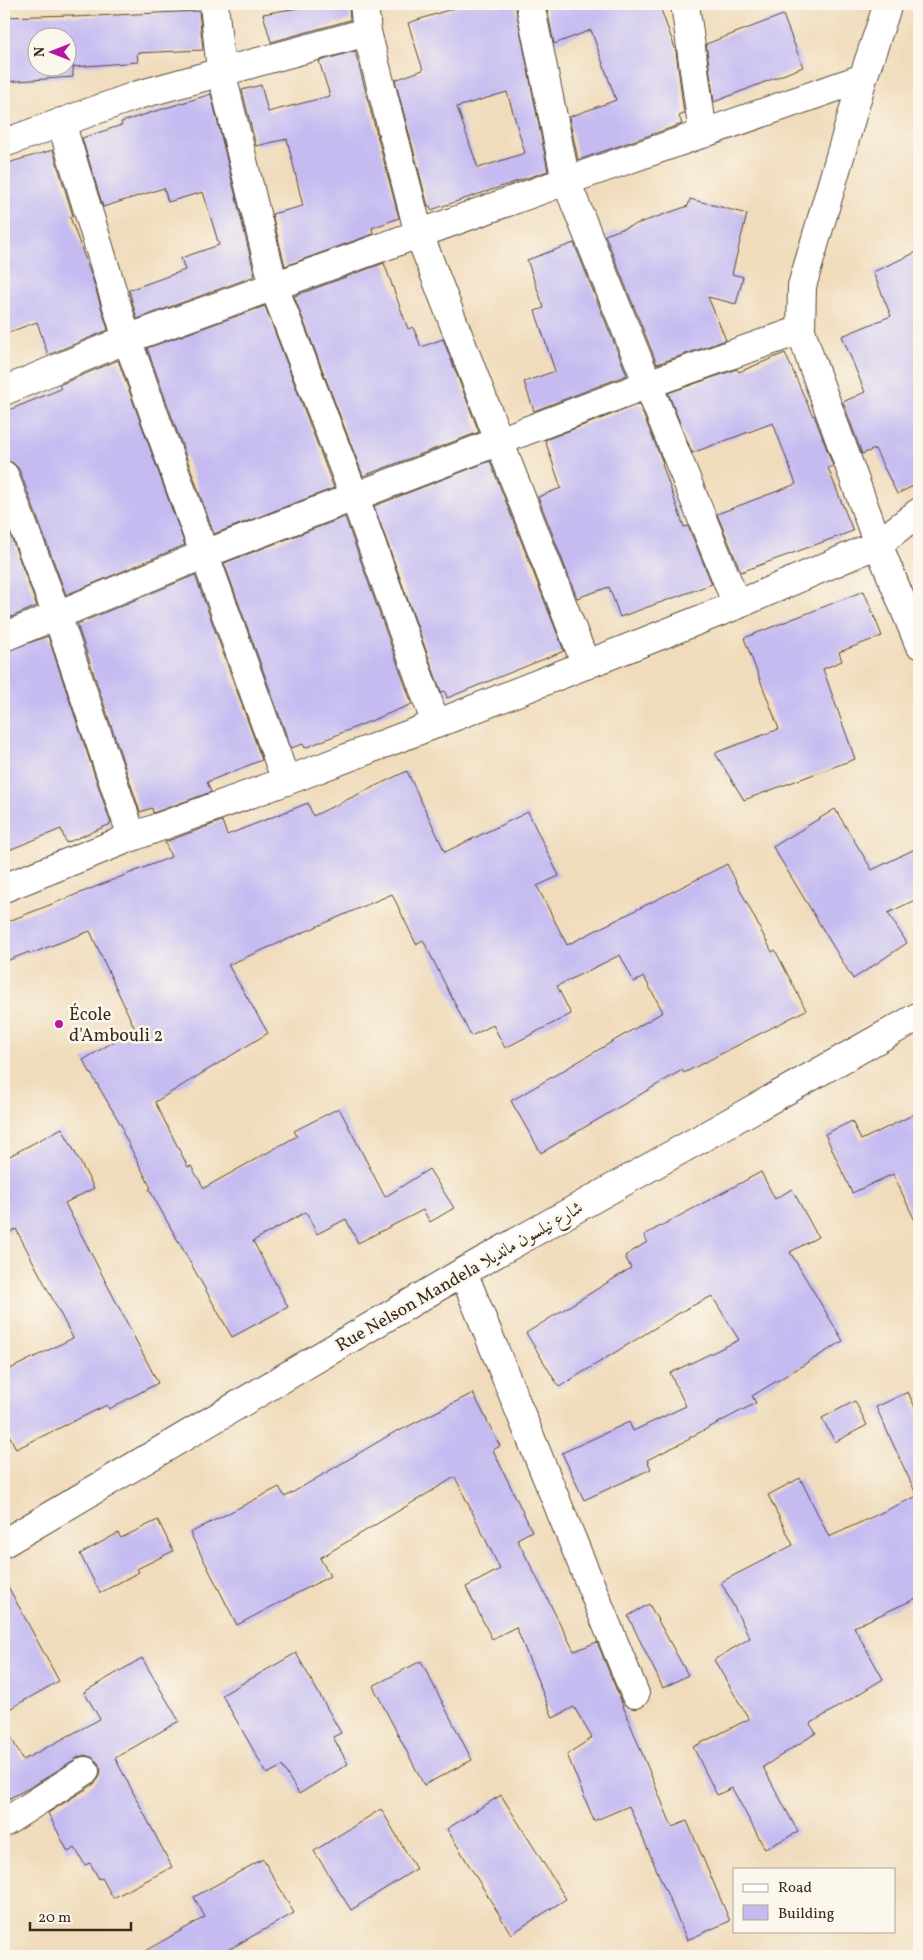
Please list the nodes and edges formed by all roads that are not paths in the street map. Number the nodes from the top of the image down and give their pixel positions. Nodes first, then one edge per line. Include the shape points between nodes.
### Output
1 (214, 4) edge
2 (364, 4) edge
3 (530, 4) edge
4 (684, 4) edge
5 (888, 4) edge
6 (367, 32) junction
7 (221, 71) junction
8 (863, 78) junction
9 (61, 122) junction
10 (703, 134) junction
11 (4, 143) edge
12 (566, 181) junction
13 (419, 234) junction
14 (274, 286) junction
15 (801, 330) junction
16 (127, 340) junction
17 (648, 384) junction
18 (4, 391) edge
19 (499, 442) junction
20 (4, 475) edge
21 (355, 498) junction
22 (919, 512) edge
23 (878, 544) junction
24 (205, 554) junction
25 (737, 604) junction
26 (57, 615) junction
27 (4, 637) edge
28 (919, 644) edge
29 (586, 665) junction
30 (436, 724) junction
31 (286, 781) junction
32 (132, 836) junction
33 (5, 883) edge
34 (919, 1016) edge
35 (463, 1272) junction
36 (4, 1543) edge
37 (635, 1694) dead end
38 (85, 1771) dead end
39 (4, 1823) edge

1 - 7 street
2 - 6 street
3 - 12 street
4 - 10 street
5 - 8 street
6 - 7 street
6 - 13 street
7 - 9 street
7 - 14 street
8 - 10 street
8 - 15 street via 802,286
9 - 11 street
9 - 16 street
10 - 12 street
12 - 13 street
12 - 17 street
13 - 14 street
13 - 19 street
14 - 16 street
14 - 21 street
15 - 17 street
15 - 23 street
16 - 18 street
16 - 24 street
17 - 19 street
17 - 25 street
19 - 21 street
19 - 29 street
20 - 26 street
21 - 24 street
21 - 30 street
22 - 23 street
23 - 25 street
23 - 28 street
24 - 26 street
24 - 31 street
25 - 29 street
26 - 27 street
26 - 32 street
29 - 30 street
30 - 31 street
31 - 32 street
32 - 33 street
34 - 35 street, Rue Nelson Mandela شارع نيلسون مانديلا
35 - 36 street, Rue Nelson Mandela شارع نيلسون مانديلا
35 - 37 street
38 - 39 street

